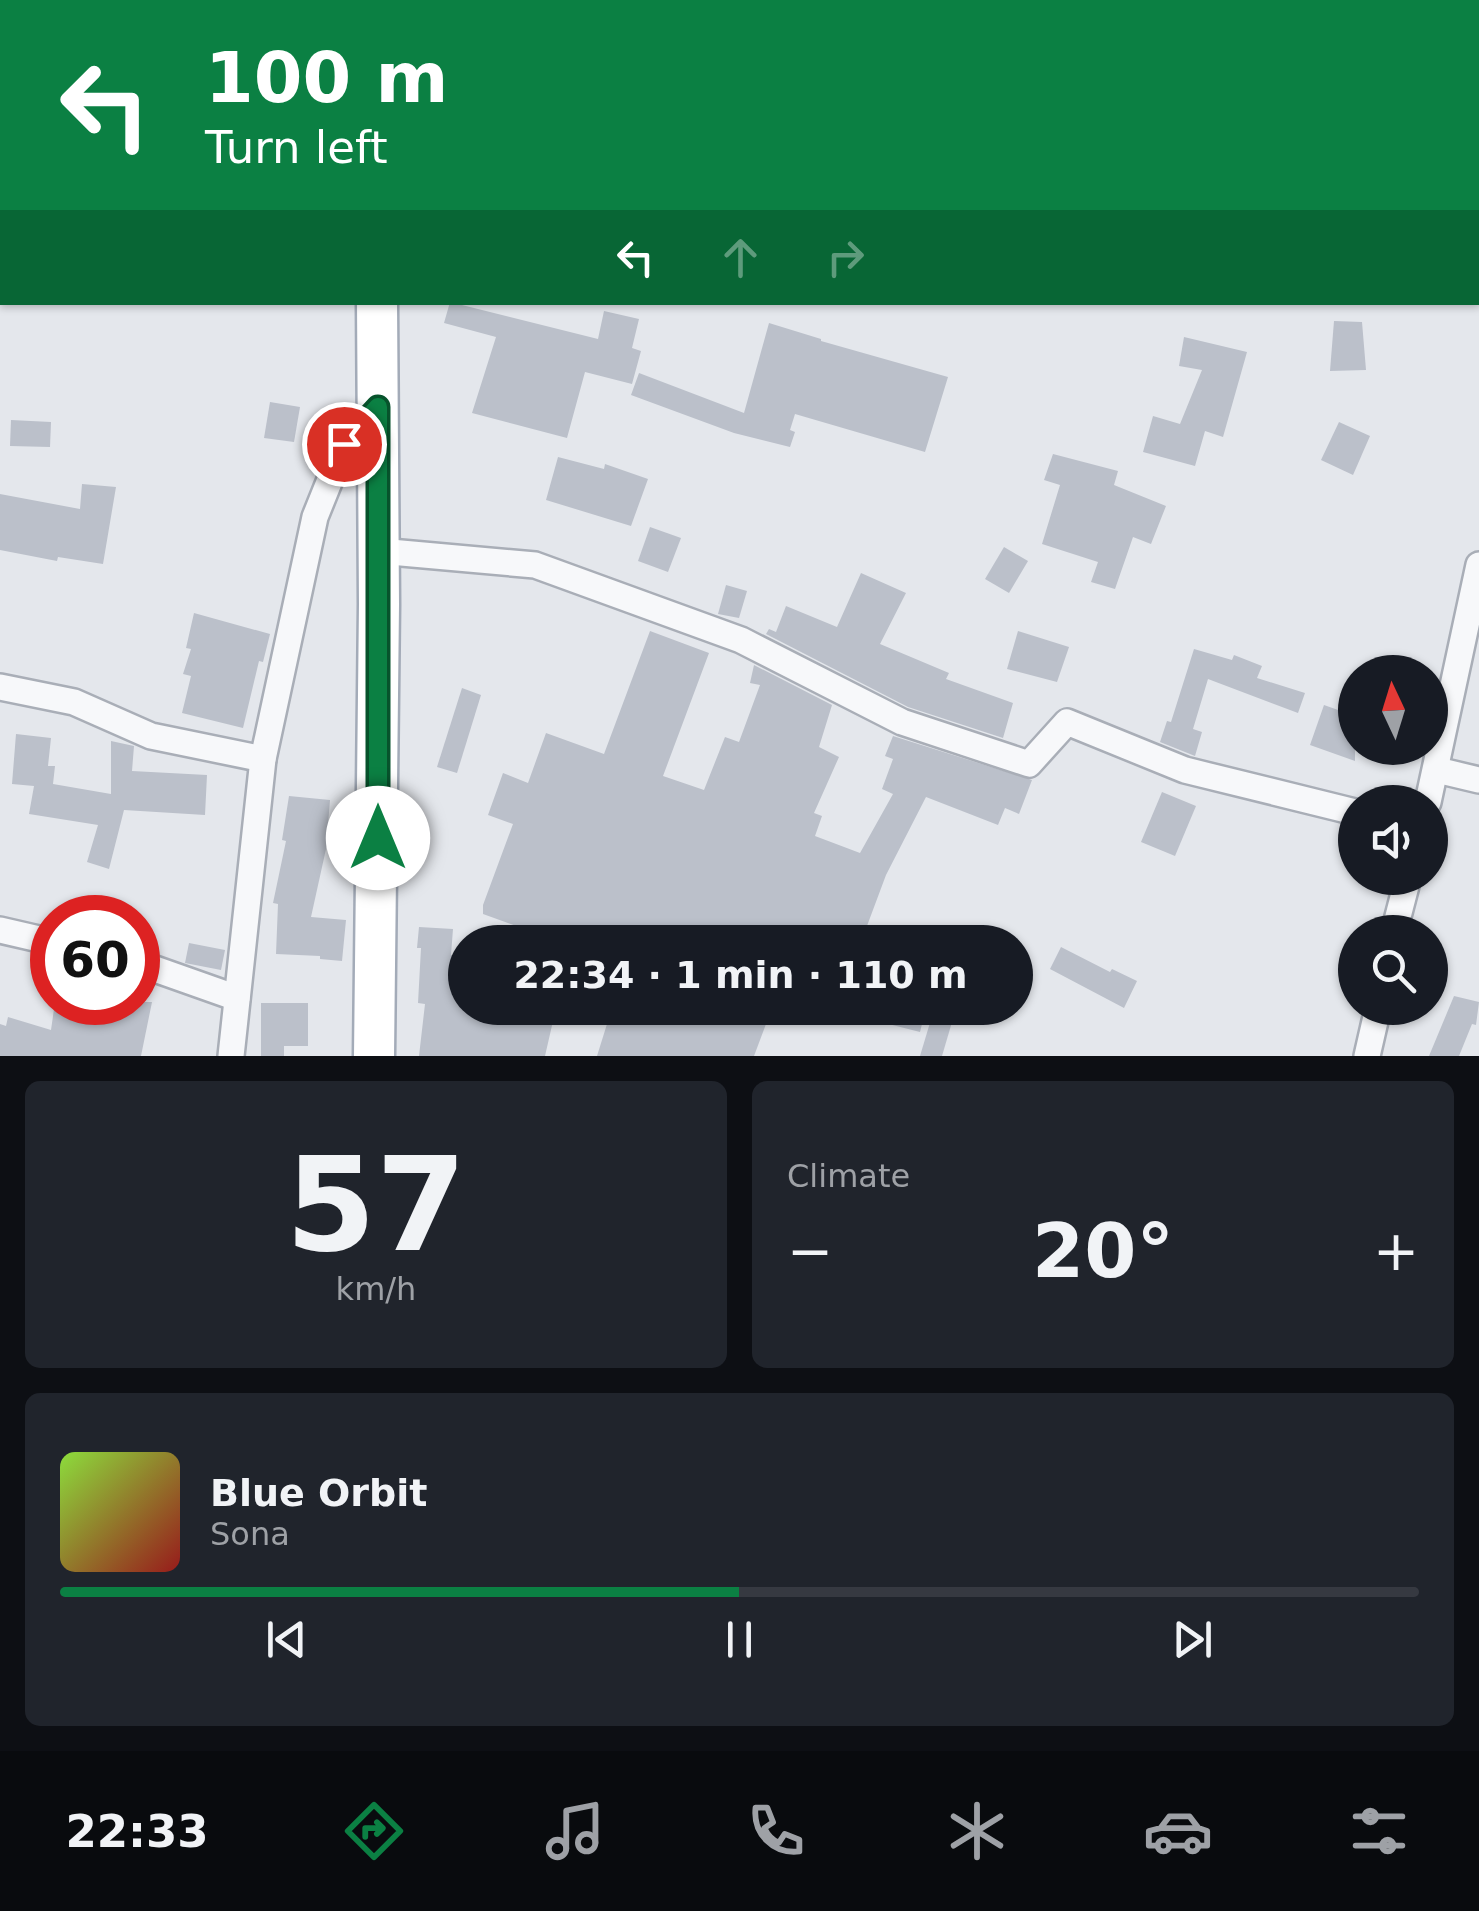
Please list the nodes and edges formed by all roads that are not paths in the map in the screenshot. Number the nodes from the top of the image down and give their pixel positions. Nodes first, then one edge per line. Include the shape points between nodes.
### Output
1 (377, 305) edge
2 (378, 407) junction
3 (379, 551) junction
4 (1479, 566) edge
5 (0, 687) edge
6 (263, 759) junction
7 (1437, 770) junction
8 (1479, 780) edge
9 (1433, 785) edge
10 (1338, 808) edge
11 (0, 930) edge
12 (30, 937) edge
13 (160, 971) edge
14 (237, 998) junction
15 (1374, 1025) edge
16 (231, 1056) edge
17 (374, 1056) edge
18 (1367, 1056) edge

1 - 2 main road
2 - 3 main road
2 - 6 street via 344,444 315,518
3 - 10 street via 535,565 740,640 902,722 1029,764 1068,722 1185,770
3 - 17 main road
4 - 7 street
5 - 6 street via 74,702 151,736
6 - 14 street
7 - 8 street
7 - 9 street
11 - 12 street
13 - 14 street
14 - 16 street
15 - 18 street

